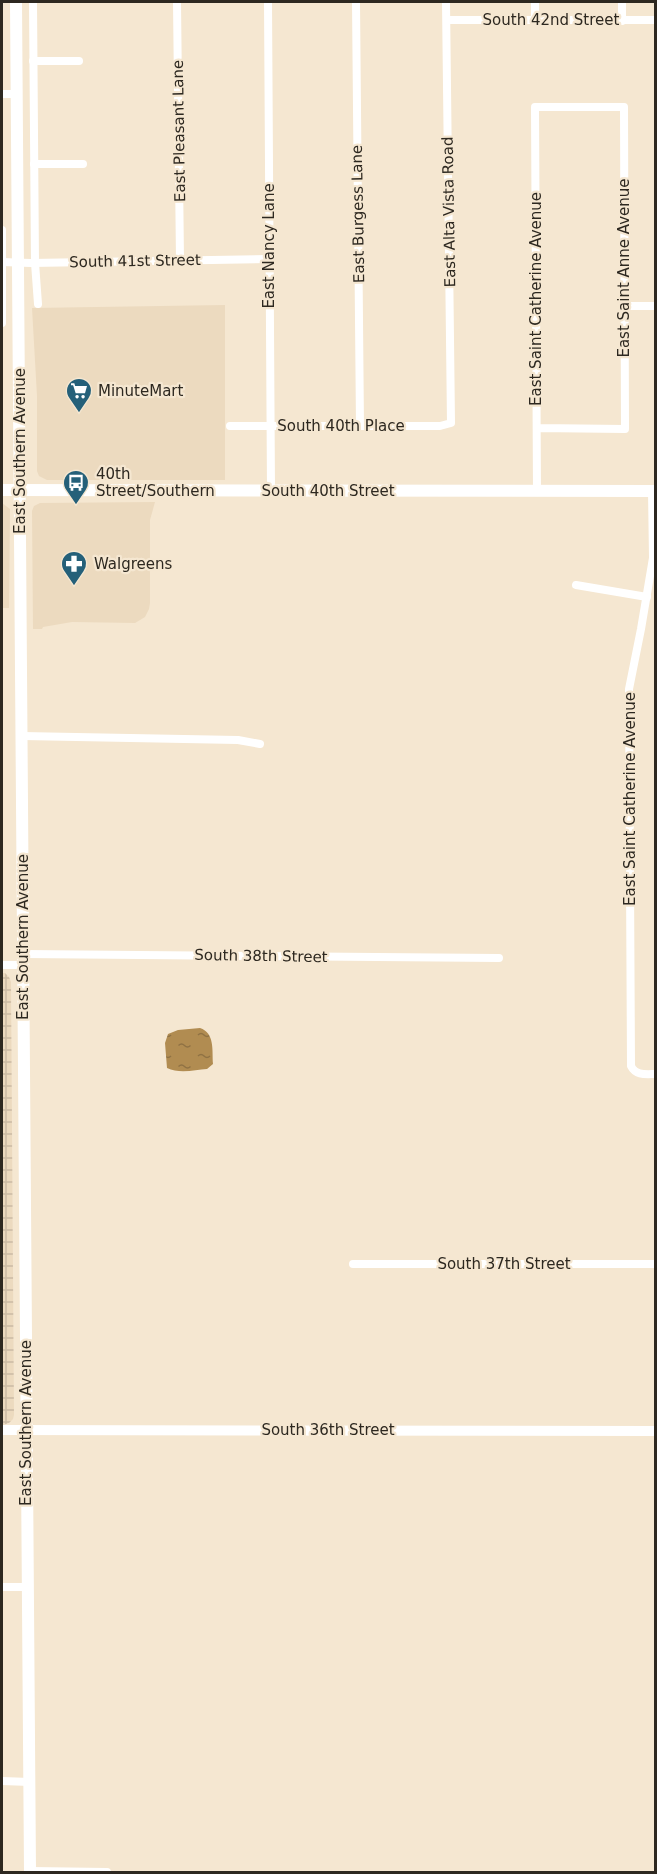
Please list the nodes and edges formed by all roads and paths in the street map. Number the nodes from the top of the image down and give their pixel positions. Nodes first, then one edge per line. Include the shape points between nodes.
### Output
1 (16, 2) edge
2 (33, 2) edge
3 (177, 2) edge
4 (268, 2) edge
5 (356, 2) edge
6 (446, 2) edge
7 (535, 2) edge
8 (622, 2) edge
9 (447, 20) junction
10 (535, 20) junction
11 (656, 20) edge
12 (622, 21) junction
13 (33, 61) junction
14 (79, 61) dead end
15 (2, 94) edge
16 (17, 94) junction
17 (624, 107) joint
18 (34, 164) junction
19 (83, 165) dead end
20 (2, 230) edge
21 (268, 259) junction
22 (180, 261) junction
23 (2, 262) edge
24 (19, 263) junction
25 (35, 263) junction
26 (38, 304) dead end
27 (624, 306) junction
28 (656, 306) edge
29 (2, 323) edge
30 (451, 423) joint
31 (230, 426) dead end
32 (271, 426) junction
33 (360, 426) junction
34 (537, 428) junction
35 (2, 490) edge
36 (20, 491) junction
37 (271, 491) junction
38 (537, 491) junction
39 (654, 491) edge
40 (576, 585) dead end
41 (647, 597) junction
42 (22, 736) junction
43 (260, 744) dead end
44 (499, 958) dead end
45 (23, 959) junction
46 (2, 964) edge
47 (656, 1074) edge
48 (353, 1264) dead end
49 (656, 1264) edge
50 (2, 1430) edge
51 (27, 1431) junction
52 (656, 1431) edge
53 (2, 1587) edge
54 (28, 1587) junction
55 (2, 1781) edge
56 (30, 1782) junction
57 (30, 1872) edge
58 (107, 1872) edge

1 - 16 main road, East Southern Avenue
2 - 13 street
3 - 22 street, East Pleasant Lane
4 - 21 street, East Nancy Lane
5 - 33 street, East Burgess Lane
6 - 9 street, East Alta Vista Road
7 - 10 street
8 - 12 street
9 - 10 street, South 42nd Street
9 - 30 street, East Alta Vista Road
10 - 12 street, South 42nd Street
11 - 12 street, South 42nd Street
13 - 14 street
13 - 18 street
15 - 16 street
16 - 24 main road, East Southern Avenue
17 - 27 street, East Saint Anne Avenue
17 - 34 street, East Saint Catherine Avenue via 535,107
18 - 19 street
18 - 25 street
20 - 23 street
21 - 22 street, South 41st Street
21 - 32 street, East Nancy Lane
22 - 25 street, South 41st Street
23 - 24 street, South 41st Street
23 - 29 street
24 - 25 street, South 41st Street
24 - 36 main road, East Southern Avenue
25 - 26 street
27 - 28 street
27 - 34 street, East Saint Anne Avenue via 625,429
30 - 33 street, South 40th Place
31 - 32 street, South 40th Place
32 - 33 street, South 40th Place
32 - 37 street, East Nancy Lane
34 - 38 street, East Saint Catherine Avenue
35 - 36 main road, South 40th Street
36 - 37 main road, South 40th Street
36 - 42 main road, East Southern Avenue
37 - 38 main road, South 40th Street
38 - 39 main road, South 40th Street
39 - 41 street, East Saint Catherine Avenue via 653,558
40 - 41 street
41 - 47 street, East Saint Catherine Avenue via 629,689 631,1066 641,1074
42 - 43 street via 238,740
42 - 45 main road, East Southern Avenue
44 - 45 street, South 38th Street
45 - 46 street, South 38th Street
45 - 51 main road, East Southern Avenue
48 - 49 street, South 37th Street
50 - 51 street, South 36th Street
51 - 52 street, South 36th Street
51 - 54 main road, East Southern Avenue
53 - 54 street
54 - 56 main road, East Southern Avenue
55 - 56 street
56 - 57 main road, East Southern Avenue
57 - 58 street

